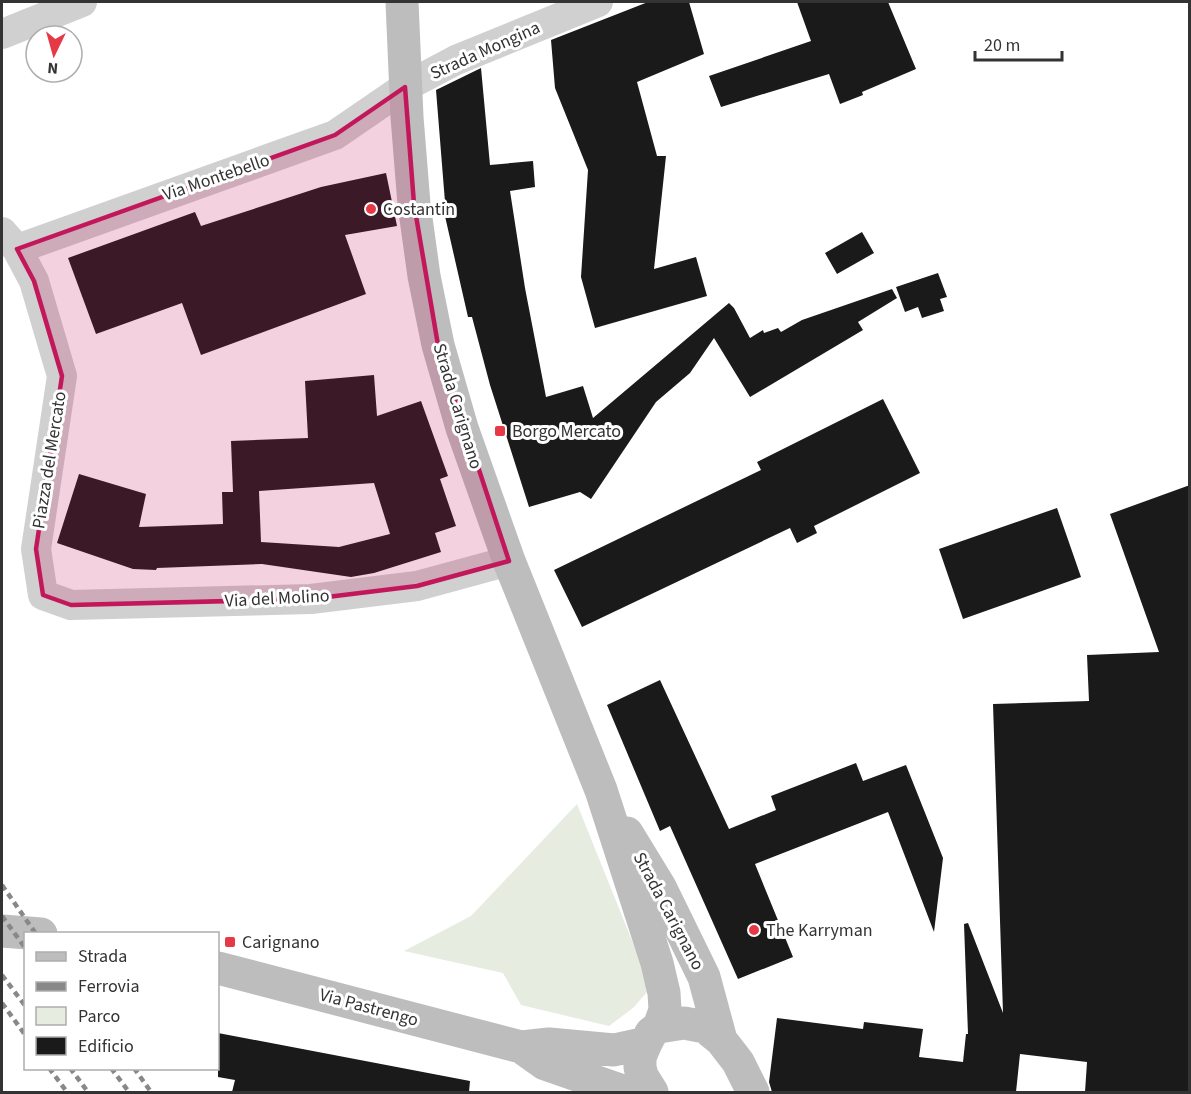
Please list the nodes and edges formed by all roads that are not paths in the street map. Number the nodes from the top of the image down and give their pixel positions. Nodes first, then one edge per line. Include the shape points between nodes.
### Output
1 (82, 2) edge
2 (402, 2) edge
3 (598, 2) edge
4 (2, 34) edge
5 (405, 87) junction
6 (9, 240) edge
7 (509, 561) junction
8 (43, 595) joint
9 (601, 790) junction
10 (2, 931) edge
11 (24, 932) edge
12 (219, 968) edge
13 (652, 1035) junction
14 (721, 1040) junction
15 (521, 1047) junction
16 (626, 1092) edge
17 (652, 1092) edge
18 (756, 1092) edge

1 - 4 street
2 - 5 main road, Strada Carignano
3 - 5 street, Strada Mongina via 456,60
5 - 6 street, Via Montebello via 335,135
5 - 7 main road, Strada Carignano via 414,204 438,345 462,428
6 - 8 street, Piazza del Mercato via 34,281 62,376 36,549
7 - 8 street, Via del Molino via 417,586 311,599 70,605
7 - 9 main road, Strada Carignano
9 - 13 main road, Strada Carignano via 664,993 664,1010
9 - 14 main road, Strada Carignano via 660,887 704,977
10 - 11 main road
12 - 15 main road, Via Pastrengo
13 - 14 main road, Via Pastrengo via 671,1024 696,1024
13 - 15 main road, Via Pastrengo via 614,1050 549,1044
13 - 17 main road via 640,1057 642,1076
14 - 18 main road, Via Pastrengo
15 - 16 main road, Via Pastrengo via 546,1064

